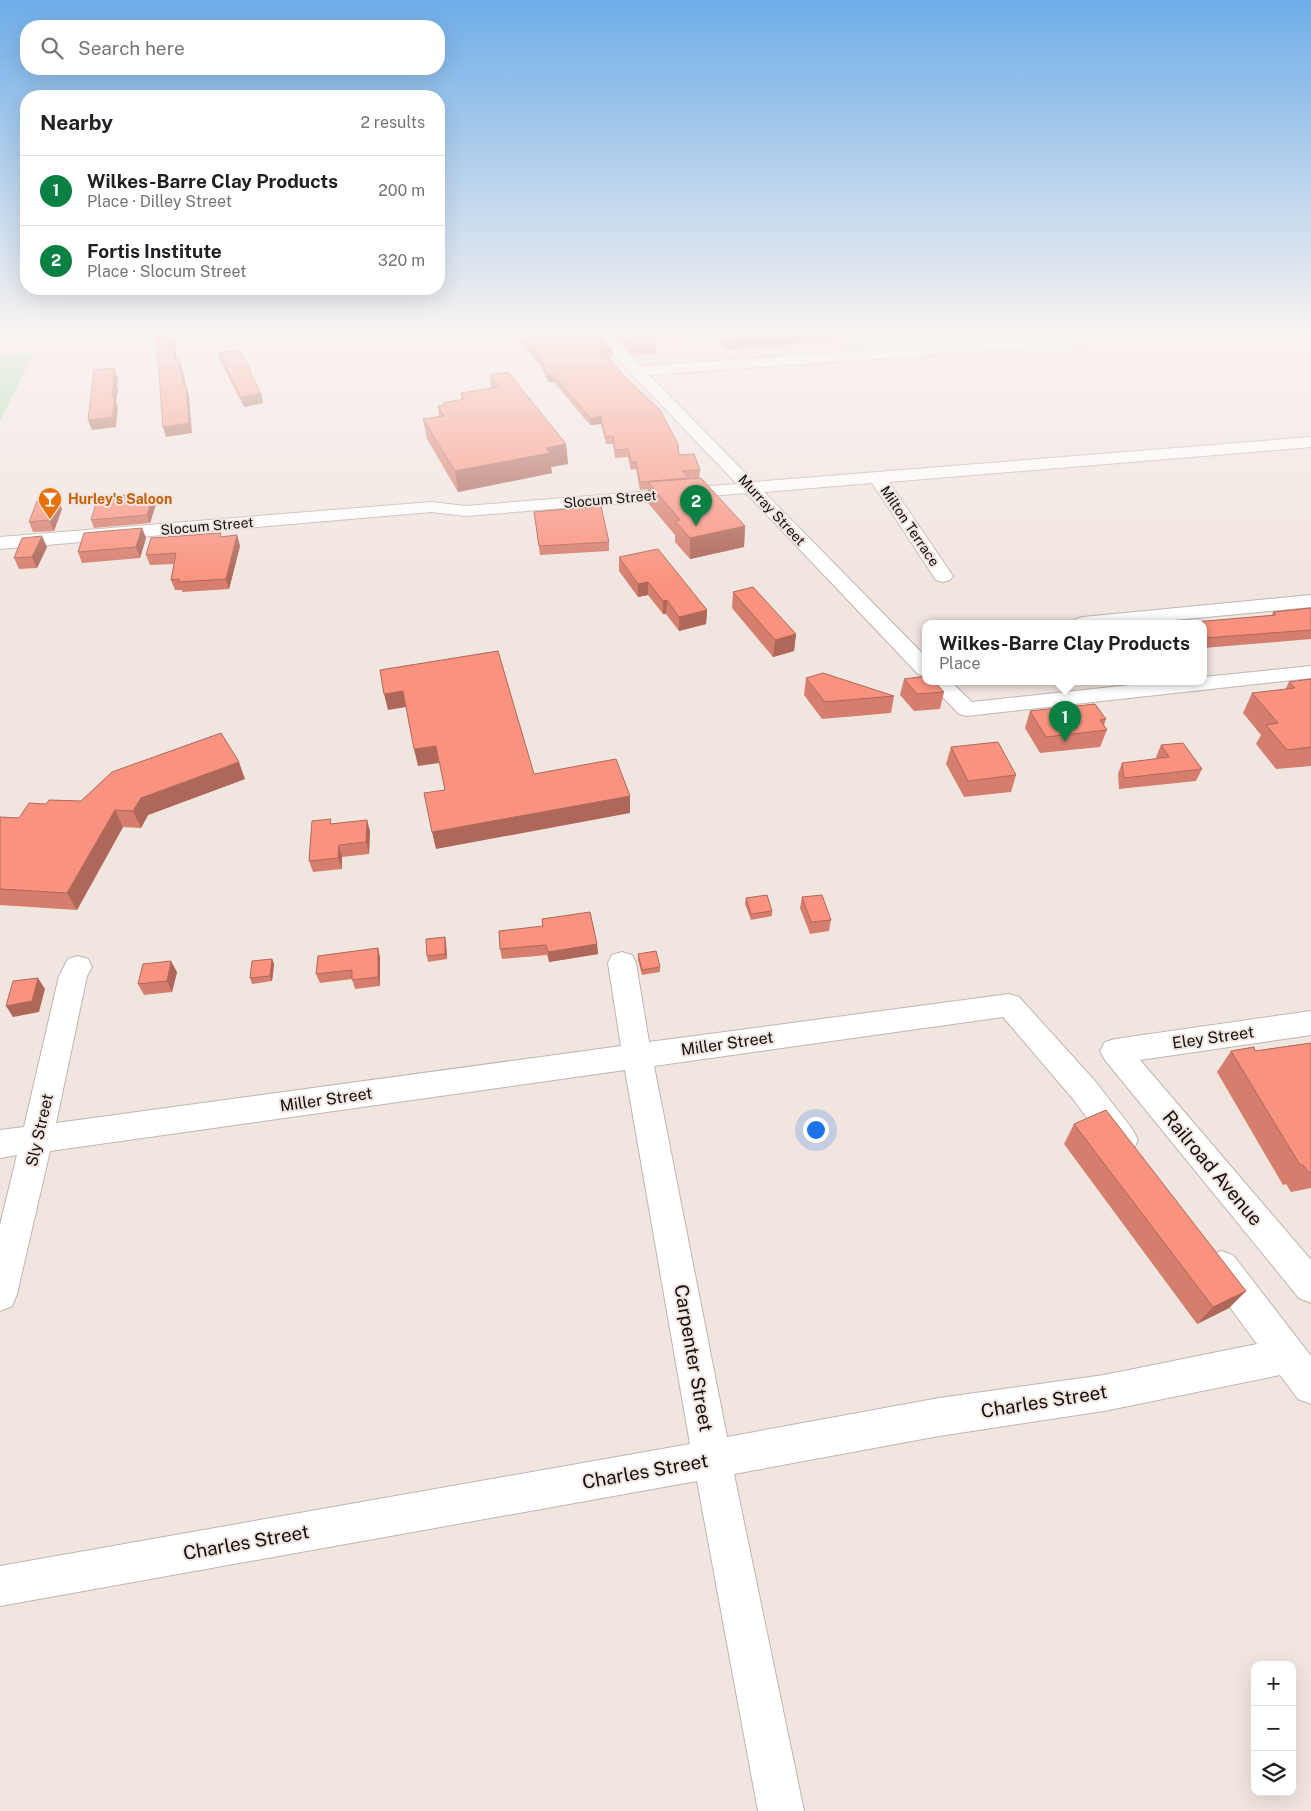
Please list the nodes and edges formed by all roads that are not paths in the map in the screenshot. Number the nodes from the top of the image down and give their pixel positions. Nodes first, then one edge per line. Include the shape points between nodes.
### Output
1 (681, 415) edge
2 (1311, 442) edge
3 (877, 477) junction
4 (750, 488) junction
5 (0, 543) edge
6 (943, 576) dead end
7 (1311, 601) edge
8 (1114, 620) edge
9 (922, 638) edge
10 (898, 641) junction
11 (922, 665) edge
12 (1311, 672) edge
13 (1207, 683) edge
14 (942, 685) edge
15 (1190, 685) edge
16 (622, 963) dead end
17 (78, 968) dead end
18 (1311, 1023) edge
19 (1115, 1051) joint
20 (637, 1056) junction
21 (37, 1139) junction
22 (0, 1144) edge
23 (1138, 1161) edge
24 (1205, 1246) edge
25 (1311, 1286) edge
26 (0, 1294) edge
27 (1289, 1355) junction
28 (1311, 1386) edge
29 (712, 1459) junction
30 (0, 1586) edge
31 (780, 1811) edge

1 - 4 street, Murray Street
2 - 3 street, Slocum Street
3 - 4 street, Slocum Street
3 - 6 street, Milton Terrace
4 - 5 street, Slocum Street via 466,511 431,507
4 - 10 street, Murray Street
7 - 8 street
9 - 10 street
10 - 11 street, Murray Street
12 - 13 street
14 - 15 street via 967,709
16 - 20 street, Carpenter Street
17 - 21 street, Sly Street via 73,976
18 - 19 street, Eley Street
19 - 25 street, Railroad Avenue
20 - 21 street, Miller Street
20 - 23 street, Miller Street via 1009,1006 1084,1090
20 - 29 street, Carpenter Street
21 - 22 street, Miller Street
21 - 26 street, Sly Street
24 - 27 street
27 - 28 street
27 - 29 street, Charles Street via 1104,1393 939,1417
29 - 30 street, Charles Street
29 - 31 street, Carpenter Street

